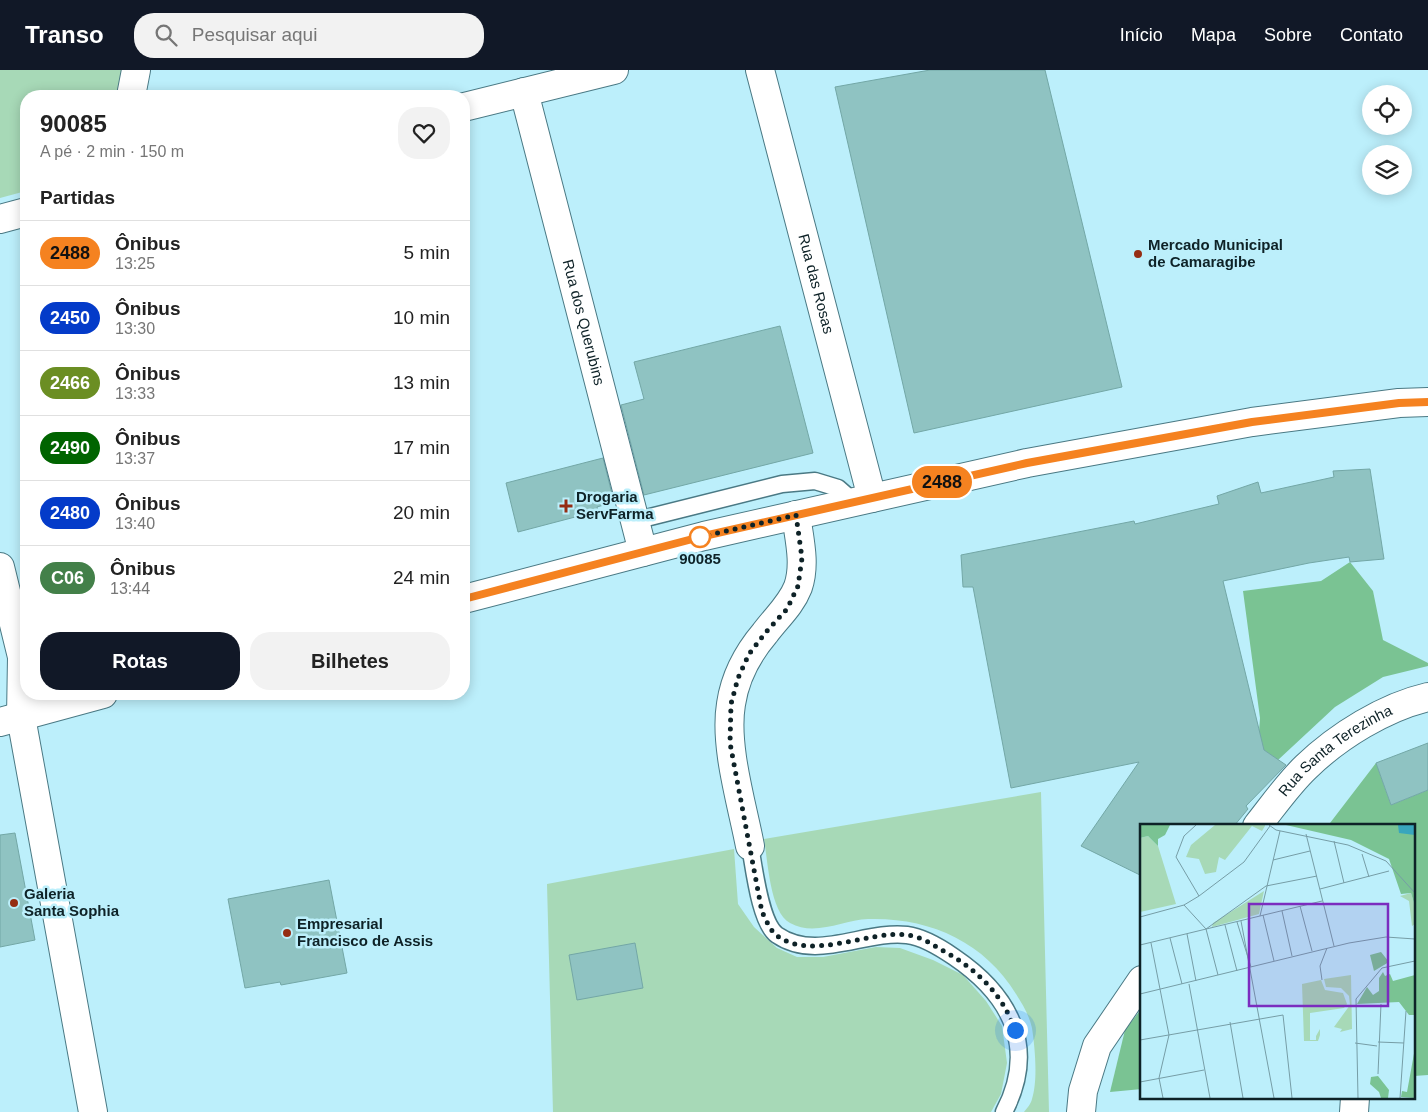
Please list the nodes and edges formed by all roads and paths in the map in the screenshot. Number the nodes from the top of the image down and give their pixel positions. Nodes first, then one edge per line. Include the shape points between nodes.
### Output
1 (136, 70) edge
2 (614, 70) edge
3 (760, 70) edge
4 (131, 90) edge
5 (524, 92) junction
6 (470, 106) edge
7 (20, 214) edge
8 (0, 219) edge
9 (1428, 402) edge
10 (863, 500) junction
11 (796, 515) junction
12 (634, 521) junction
13 (642, 552) junction
14 (0, 568) edge
15 (470, 597) edge
16 (20, 649) edge
17 (20, 668) edge
18 (0, 684) edge
19 (1428, 697) edge
20 (82, 700) edge
21 (10, 720) edge
22 (1259, 824) edge
23 (750, 846) joint
24 (1140, 983) edge
25 (93, 1112) edge
26 (1004, 1112) edge
27 (1081, 1112) edge

1 - 4 street
2 - 5 street
3 - 10 street, Rua das Rosas
5 - 6 street
5 - 12 street, Rua dos Querubins
7 - 8 street
9 - 10 street via 1252,422 1027,463
10 - 11 street
10 - 12 lane via 815,481 782,484
11 - 13 street
11 - 23 street via 802,558 798,586 787,609 749,654 731,704 730,743
12 - 13 street, Rua dos Querubins
13 - 15 street
14 - 16 street
17 - 21 street
18 - 21 street
19 - 22 street, Rua Santa Terezinha via 1358,726 1306,767
20 - 21 street
21 - 25 street
23 - 26 lane via 762,912 776,935 794,944 815,946 875,935 908,935 932,944 982,978 1010,1015 1015,1030 1018,1070
24 - 27 street via 1097,1046 1082,1091

